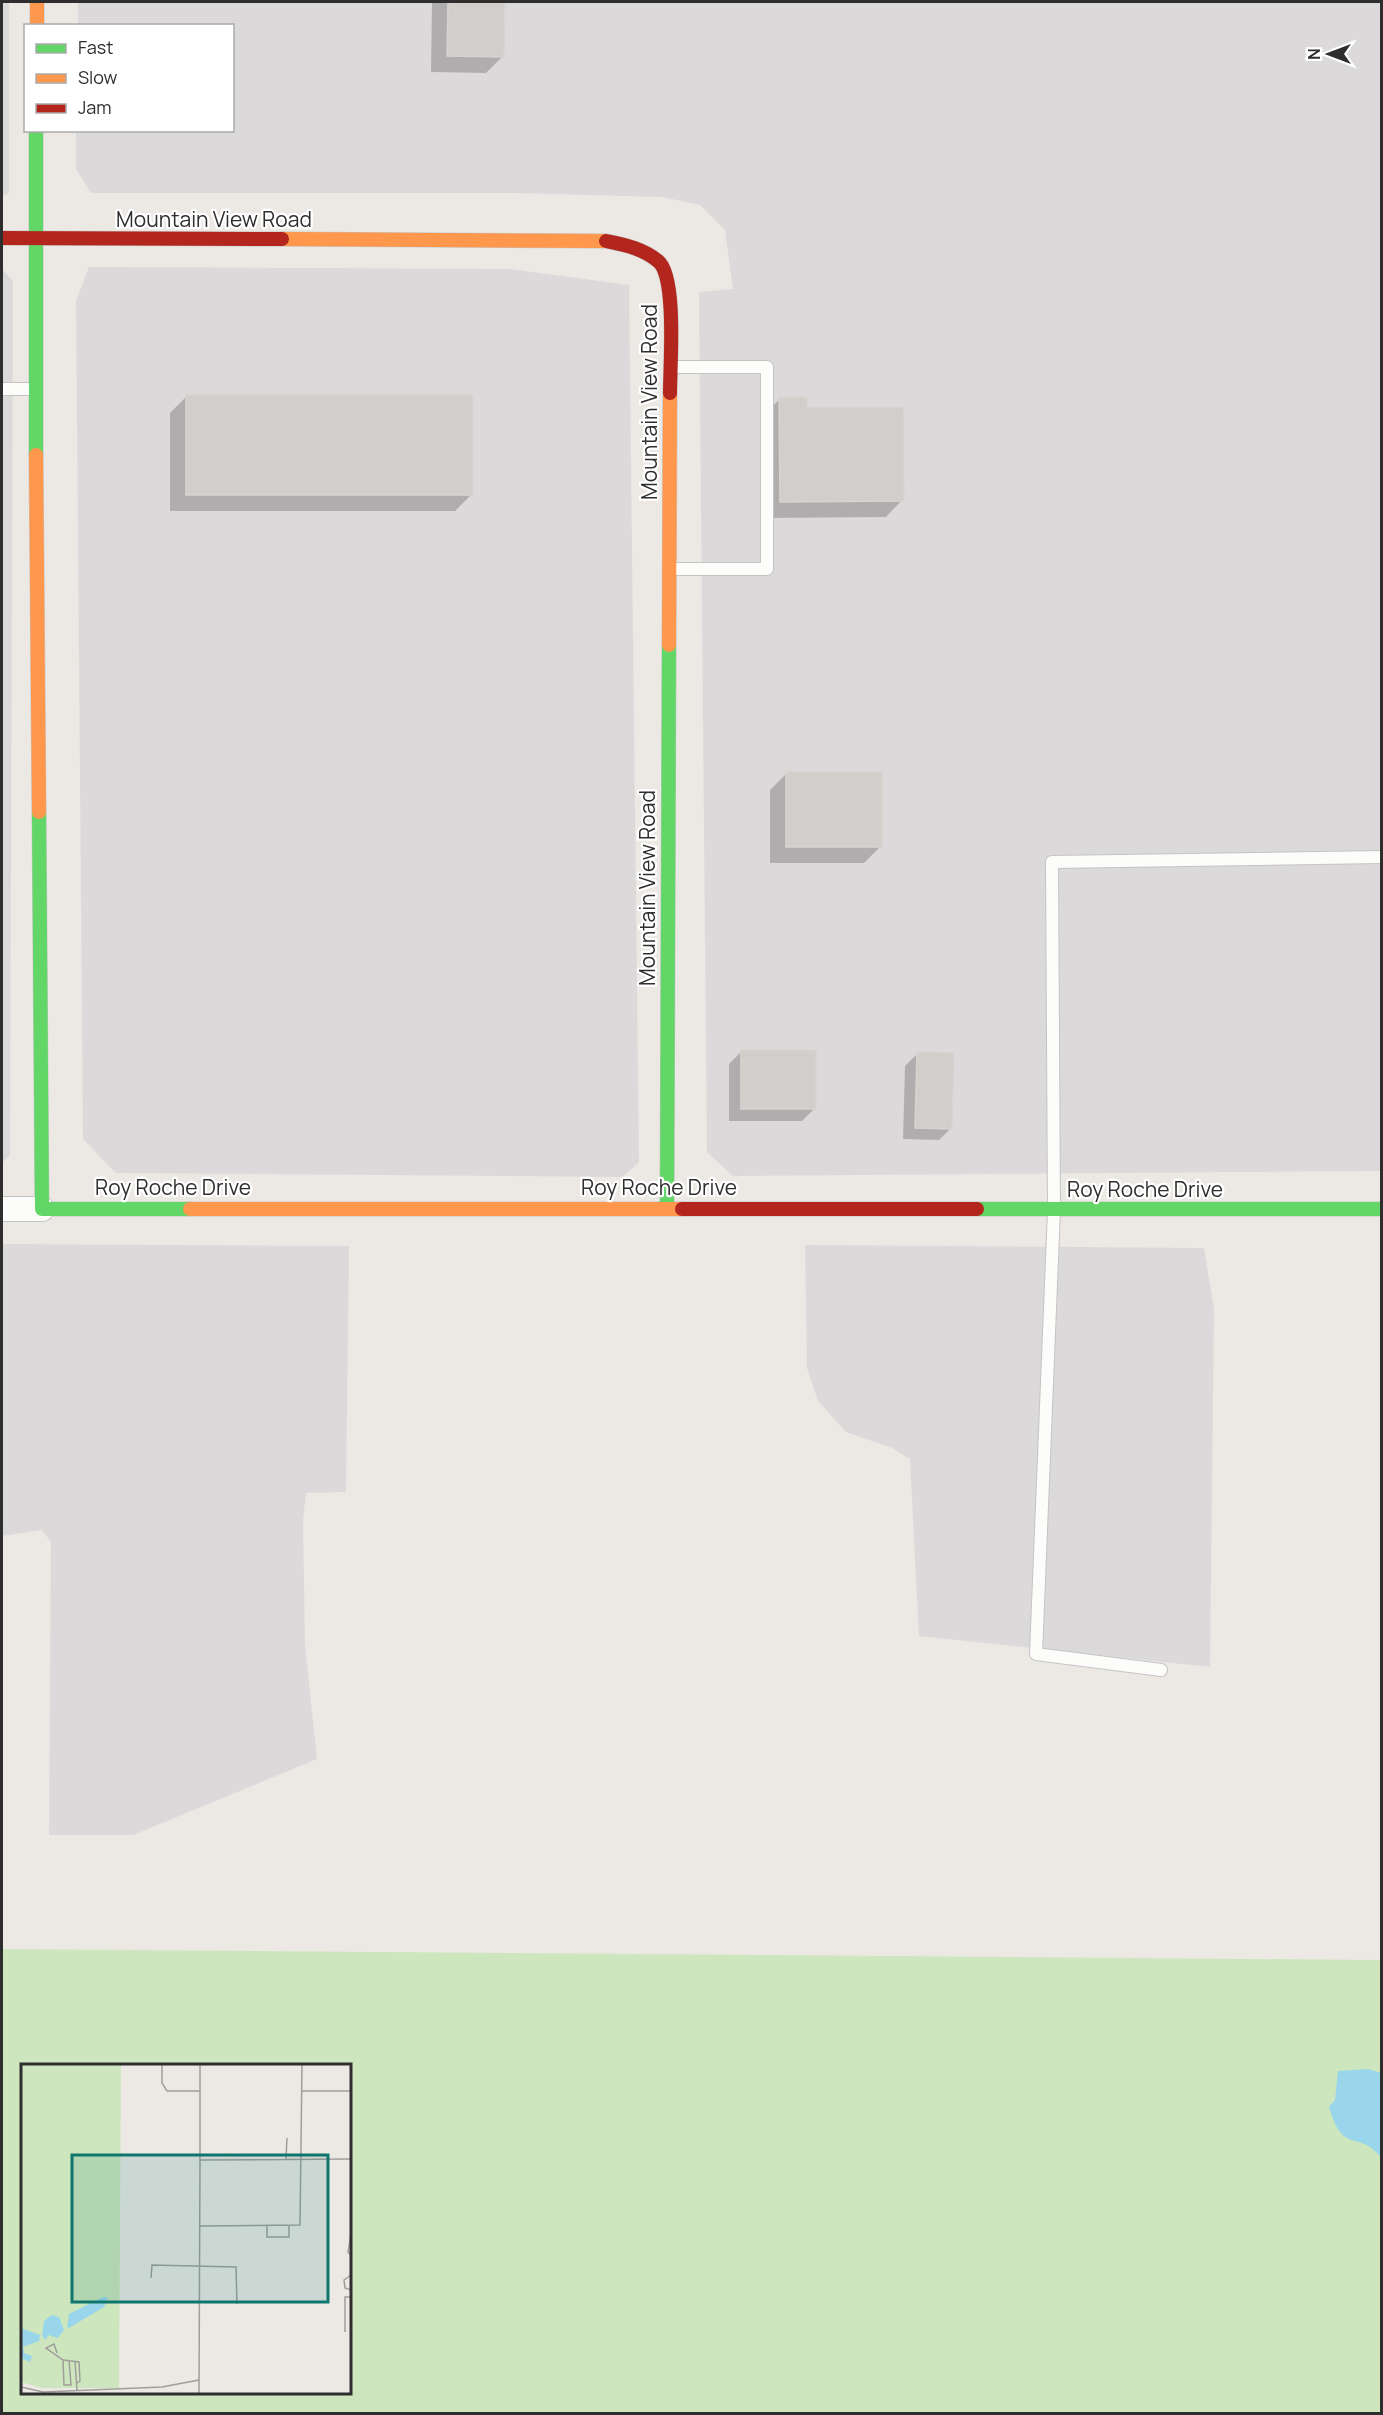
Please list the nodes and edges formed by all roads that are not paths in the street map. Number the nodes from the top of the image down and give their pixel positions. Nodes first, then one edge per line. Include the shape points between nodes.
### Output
1 (37, 2) edge
2 (37, 24) edge
3 (36, 132) edge
4 (2, 238) edge
5 (34, 238) junction
6 (670, 367) junction
7 (2, 389) edge
8 (35, 389) junction
9 (669, 569) junction
10 (1382, 857) edge
11 (667, 1208) junction
12 (2, 1209) edge
13 (42, 1209) junction
14 (1382, 1209) edge
15 (1054, 1210) junction
16 (1161, 1670) dead end

1 - 2 street
3 - 5 street
4 - 5 street, Mountain View Road
5 - 6 street, Mountain View Road via 615,243 636,247 660,262 670,288
5 - 8 street
6 - 9 street, Mountain View Road
6 - 9 lane via 767,367 767,569
7 - 8 lane
8 - 13 street
9 - 11 street, Mountain View Road
10 - 15 lane via 1052,862
11 - 13 street, Roy Roche Drive
11 - 15 street, Roy Roche Drive
12 - 13 street
14 - 15 street, Roy Roche Drive
15 - 16 lane via 1036,1654

